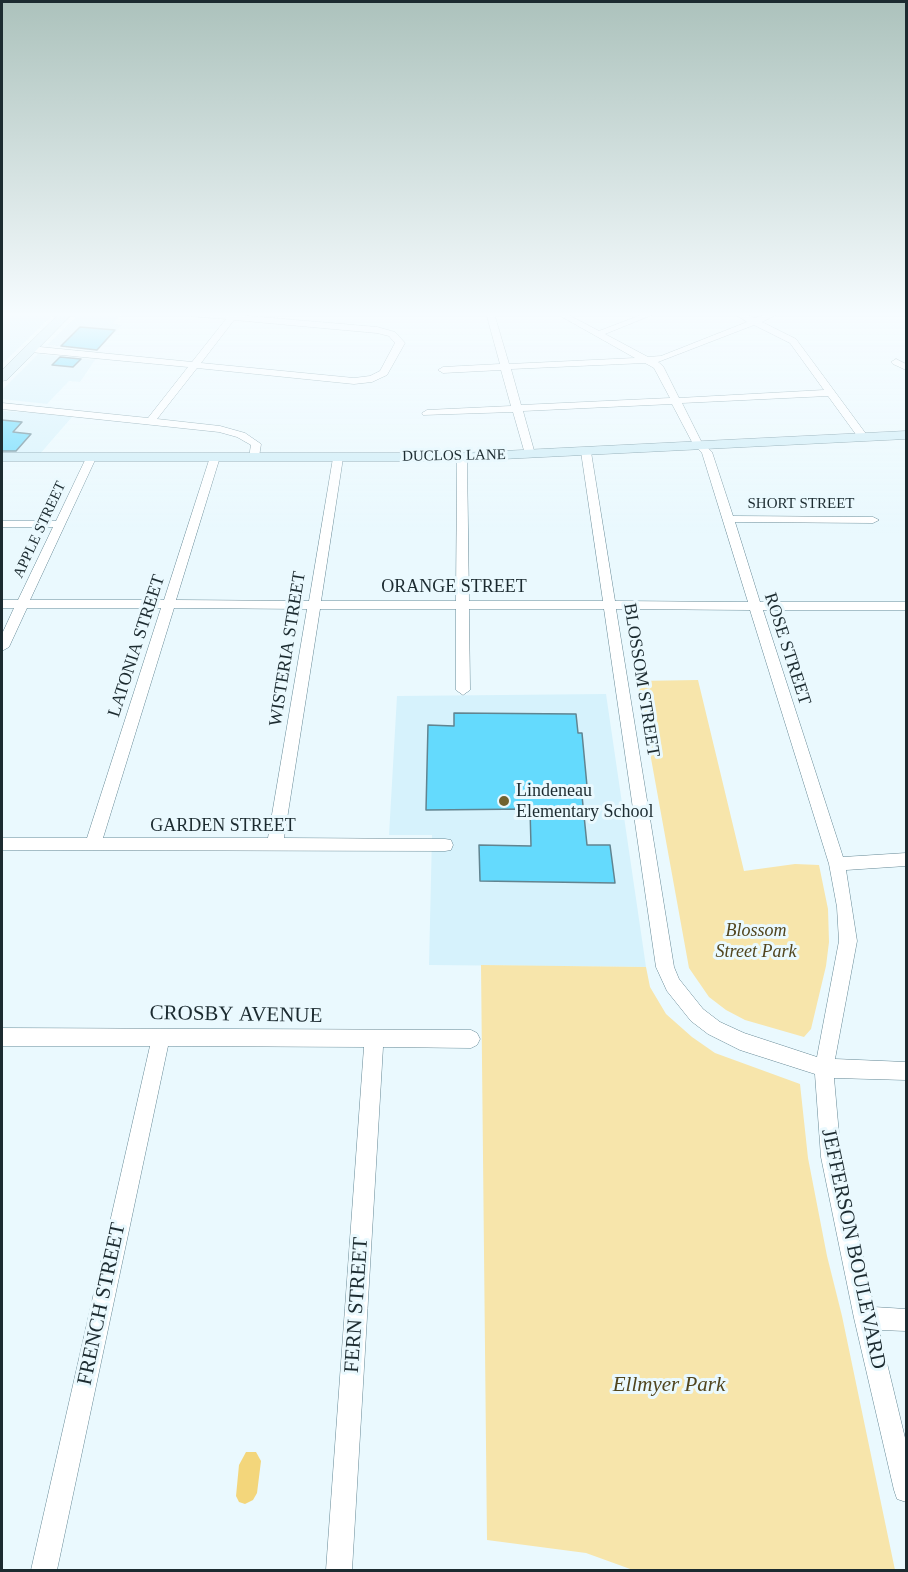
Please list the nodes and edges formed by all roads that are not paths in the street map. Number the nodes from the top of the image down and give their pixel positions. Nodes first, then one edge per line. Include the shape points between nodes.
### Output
1 (178, 386) edge
2 (511, 386) edge
3 (668, 386) edge
4 (826, 386) edge
5 (831, 393) junction
6 (675, 400) junction
7 (2, 406) edge
8 (517, 409) junction
9 (427, 413) dead end
10 (151, 421) junction
11 (906, 436) edge
12 (864, 438) junction
13 (702, 446) junction
14 (586, 452) junction
15 (530, 454) junction
16 (2, 457) edge
17 (215, 457) junction
18 (462, 457) junction
19 (91, 458) junction
20 (254, 458) junction
21 (338, 458) junction
22 (729, 519) junction
23 (873, 520) dead end
24 (2, 524) edge
25 (59, 524) junction
26 (2, 604) edge
27 (21, 604) junction
28 (169, 604) junction
29 (314, 605) junction
30 (463, 605) junction
31 (610, 606) junction
32 (755, 606) junction
33 (906, 606) edge
34 (2, 647) edge
35 (462, 690) dead end
36 (2, 844) edge
37 (93, 845) junction
38 (445, 845) dead end
39 (275, 846) junction
40 (906, 859) edge
41 (837, 864) junction
42 (2, 1037) edge
43 (161, 1037) junction
44 (471, 1039) dead end
45 (374, 1040) junction
46 (824, 1068) junction
47 (906, 1071) edge
48 (865, 1318) junction
49 (906, 1320) edge
50 (906, 1490) edge
51 (44, 1570) edge
52 (339, 1570) edge

1 - 10 street
2 - 8 street
3 - 6 street, ROSE STREET
4 - 5 street
5 - 6 street
5 - 12 street
6 - 8 street
6 - 13 street, ROSE STREET
7 - 10 street
8 - 9 street
8 - 15 street
10 - 20 street via 241,435 256,444
11 - 12 street, DUCLOS LANE
12 - 13 street, DUCLOS LANE
13 - 14 street, DUCLOS LANE
13 - 22 street, ROSE STREET
14 - 15 street, DUCLOS LANE
14 - 31 street, BLOSSOM STREET
15 - 18 street, DUCLOS LANE
16 - 19 street, DUCLOS LANE
17 - 19 street, DUCLOS LANE
17 - 20 street, DUCLOS LANE
17 - 28 street, LATONIA STREET
18 - 21 street, DUCLOS LANE
18 - 30 street
19 - 25 street, APPLE STREET
20 - 21 street, DUCLOS LANE
21 - 29 street, WISTERIA STREET
22 - 23 street, SHORT STREET
22 - 32 street, ROSE STREET
24 - 25 street
25 - 27 street, APPLE STREET
26 - 27 street, ORANGE STREET
27 - 28 street, ORANGE STREET
27 - 34 street, APPLE STREET
28 - 29 street, ORANGE STREET
28 - 37 street, LATONIA STREET
29 - 30 street, ORANGE STREET
29 - 39 street, WISTERIA STREET
30 - 31 street, ORANGE STREET
30 - 35 street
31 - 32 street, ORANGE STREET
31 - 46 street, BLOSSOM STREET via 665,967 684,1001 714,1028
32 - 33 street, ORANGE STREET
32 - 41 street, ROSE STREET
36 - 37 street, GARDEN STREET
37 - 39 street, GARDEN STREET
38 - 39 street, GARDEN STREET
40 - 41 street
41 - 46 street, JEFFERSON BOULEVARD via 848,941
42 - 43 street, CROSBY AVENUE
43 - 45 street, CROSBY AVENUE
43 - 51 street, FRENCH STREET
44 - 45 street, CROSBY AVENUE
45 - 52 street, FERN STREET
46 - 47 street
46 - 48 street, JEFFERSON BOULEVARD via 831,1157
48 - 49 street
48 - 50 street, JEFFERSON BOULEVARD

